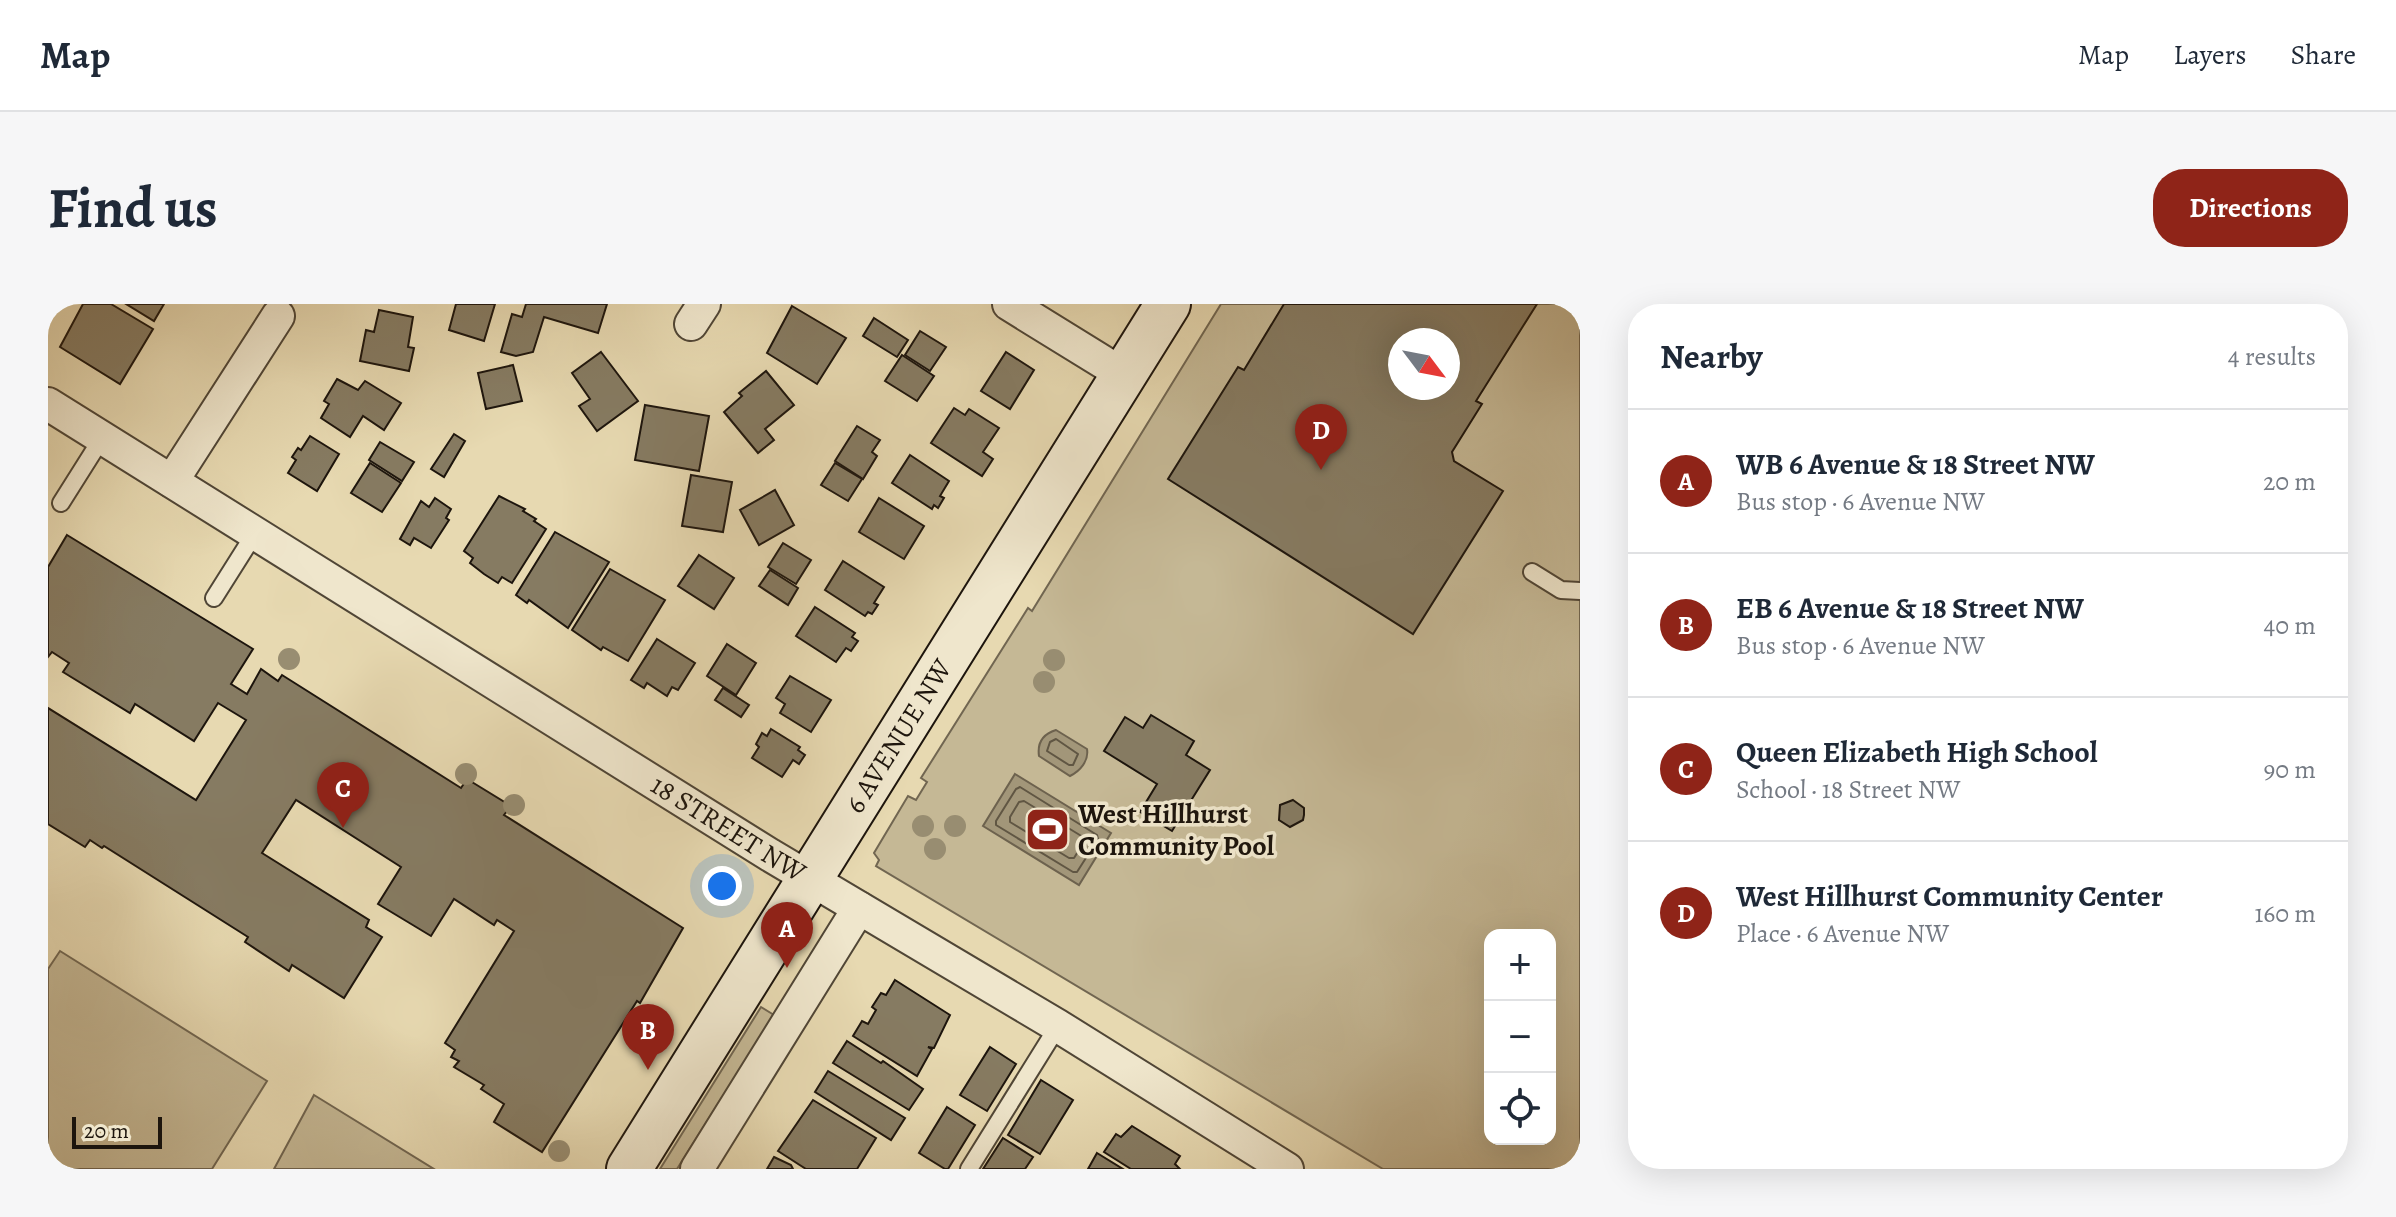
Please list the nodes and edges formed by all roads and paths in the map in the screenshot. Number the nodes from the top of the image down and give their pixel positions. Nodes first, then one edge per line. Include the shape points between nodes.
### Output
1 (1009, 304) edge
2 (1168, 304) edge
3 (278, 316) dead end
4 (1124, 375) junction
5 (48, 404) edge
6 (102, 438) junction
7 (172, 481) junction
8 (61, 503) dead end
9 (255, 533) junction
10 (1532, 572) dead end
11 (1580, 591) edge
12 (214, 598) dead end
13 (809, 879) junction
14 (859, 908) junction
15 (1058, 1026) junction
16 (1254, 1160) edge
17 (629, 1169) edge
18 (697, 1169) edge
19 (969, 1169) edge
20 (1287, 1169) edge

1 - 4 street
2 - 4 street, 6 AVENUE NW
3 - 7 street
4 - 13 street, 6 AVENUE NW
5 - 6 street, 18 STREET NW
6 - 7 street, 18 STREET NW
6 - 8 lane
7 - 9 street, 18 STREET NW
9 - 12 lane
9 - 13 street, 18 STREET NW
10 - 11 lane via 1561,590
13 - 14 street, 18 STREET NW
13 - 17 street, 6 AVENUE NW
14 - 15 street, 18 STREET NW
14 - 18 street
15 - 16 street, 18 STREET NW
15 - 19 lane
16 - 20 street, 18 STREET NW

